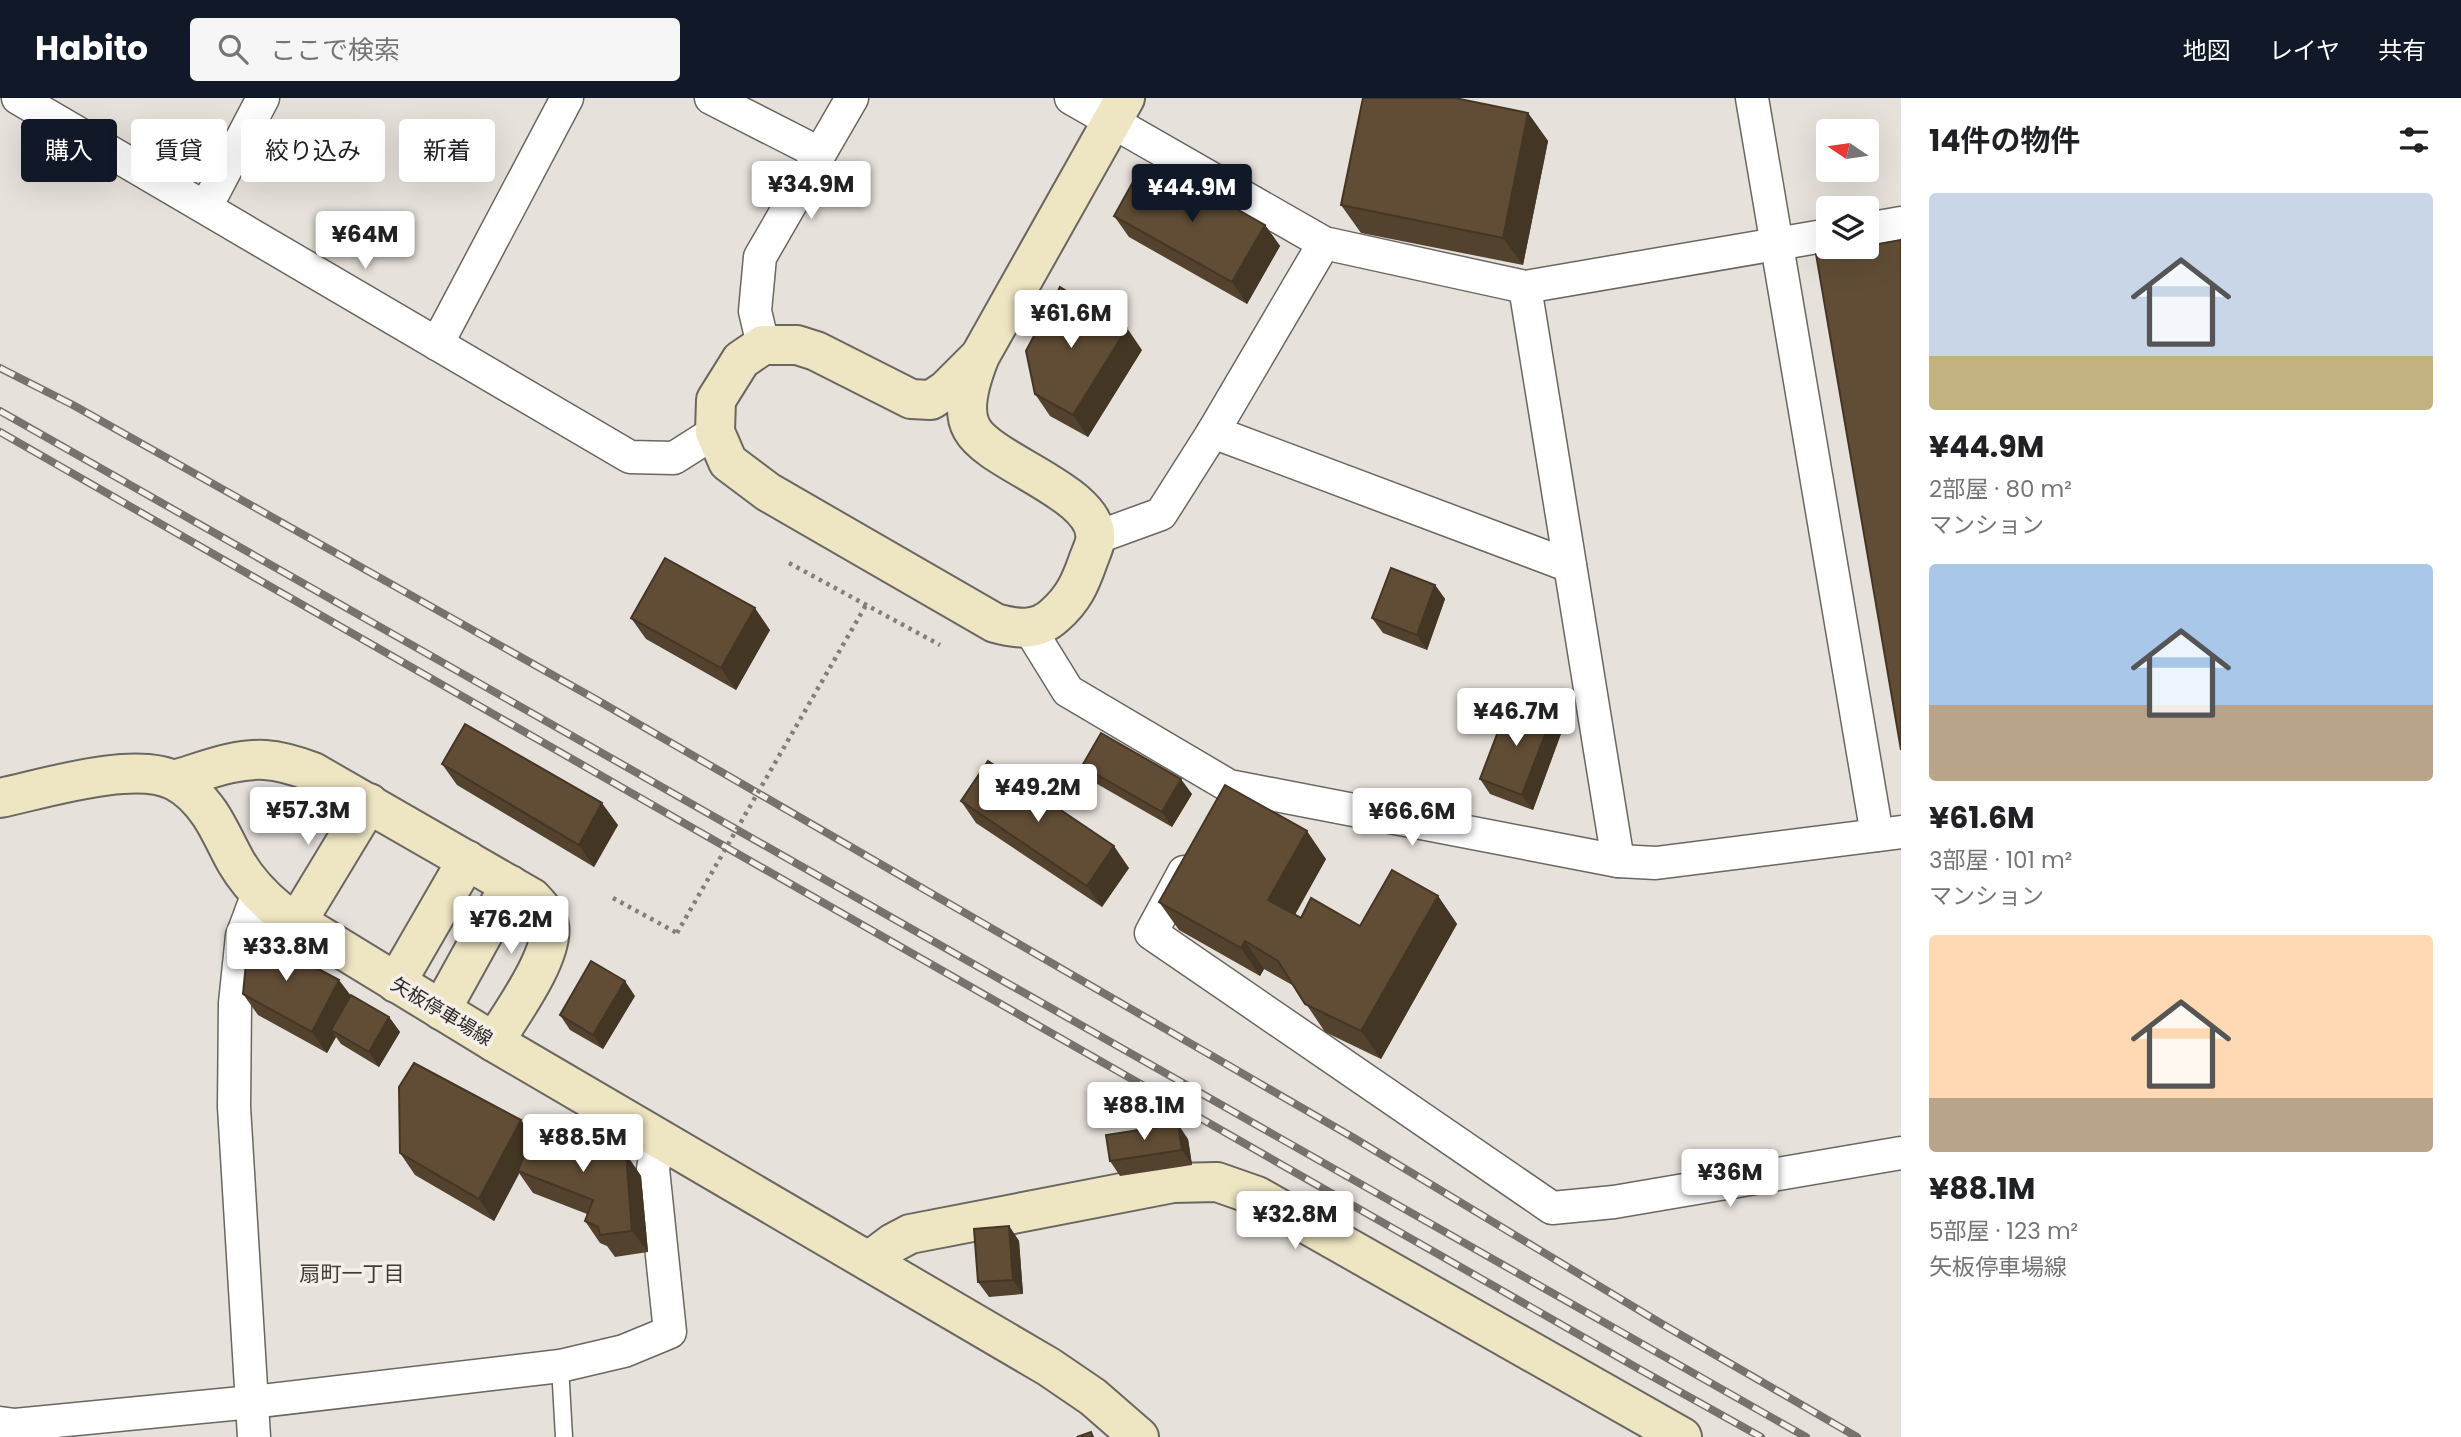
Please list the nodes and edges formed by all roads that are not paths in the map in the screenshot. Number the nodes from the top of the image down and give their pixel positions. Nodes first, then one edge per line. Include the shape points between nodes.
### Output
1 (18, 98) edge
2 (264, 98) edge
3 (567, 98) edge
4 (711, 98) edge
5 (852, 98) edge
6 (1071, 98) edge
7 (1752, 98) edge
8 (1118, 109) edge
9 (819, 153) junction
10 (206, 207) junction
11 (1901, 223) edge
12 (1879, 227) edge
13 (1816, 237) edge
14 (1324, 243) junction
15 (1777, 243) junction
16 (1525, 287) junction
17 (437, 344) junction
18 (763, 345) junction
19 (980, 356) junction
20 (715, 432) junction
21 (1213, 432) junction
22 (1095, 538) junction
23 (1570, 566) junction
24 (1029, 628) junction
25 (174, 780) junction
26 (0, 798) edge
27 (369, 803) junction
28 (1889, 833) edge
29 (1197, 847) edge
30 (1618, 860) junction
31 (500, 879) junction
32 (258, 893) junction
33 (298, 922) junction
34 (443, 1012) junction
35 (658, 1139) junction
36 (1901, 1153) edge
37 (869, 1261) junction
38 (560, 1366) junction
39 (251, 1402) junction
40 (0, 1423) edge
41 (254, 1437) edge
42 (565, 1437) edge
43 (1139, 1437) edge
44 (1682, 1437) edge

1 - 10 street
2 - 10 street
3 - 17 street
4 - 9 street
5 - 9 street
6 - 8 street
7 - 15 street
8 - 14 street
8 - 19 street
9 - 18 street via 760,257 755,311
10 - 17 street
11 - 12 street
13 - 15 street
14 - 16 street
14 - 21 street
15 - 16 street
15 - 28 street
16 - 23 street
17 - 20 street via 630,457 674,458
18 - 19 street via 797,345 816,351 911,399 931,400
18 - 20 street via 741,360 716,400
19 - 22 street via 968,388 971,428 985,444 1079,505
20 - 24 street via 728,462 768,492 995,623
21 - 22 street via 1161,514
21 - 23 street
22 - 24 street via 1070,601 1048,622
23 - 30 street
24 - 30 street via 1068,691 1223,798
25 - 26 street via 125,774
25 - 27 street via 263,760 313,772
25 - 32 street, 矢板停車場線 via 192,792 210,815
27 - 31 street
27 - 33 street
28 - 30 street via 1657,863
29 - 36 street via 1152,933 1552,1208 1614,1202
31 - 34 street
31 - 34 street via 545,912 550,926 541,964
32 - 33 street, 矢板停車場線
32 - 39 street via 242,936 235,1003 234,1107
33 - 34 street, 矢板停車場線
34 - 35 street, 矢板停車場線
35 - 37 street, 矢板停車場線
35 - 38 street via 653,1169 670,1332 624,1351
37 - 43 street, 矢板停車場線 via 1049,1367
37 - 44 street via 910,1234 1173,1183 1217,1182 1257,1196
38 - 39 street
38 - 42 lane
39 - 40 street
39 - 41 street

